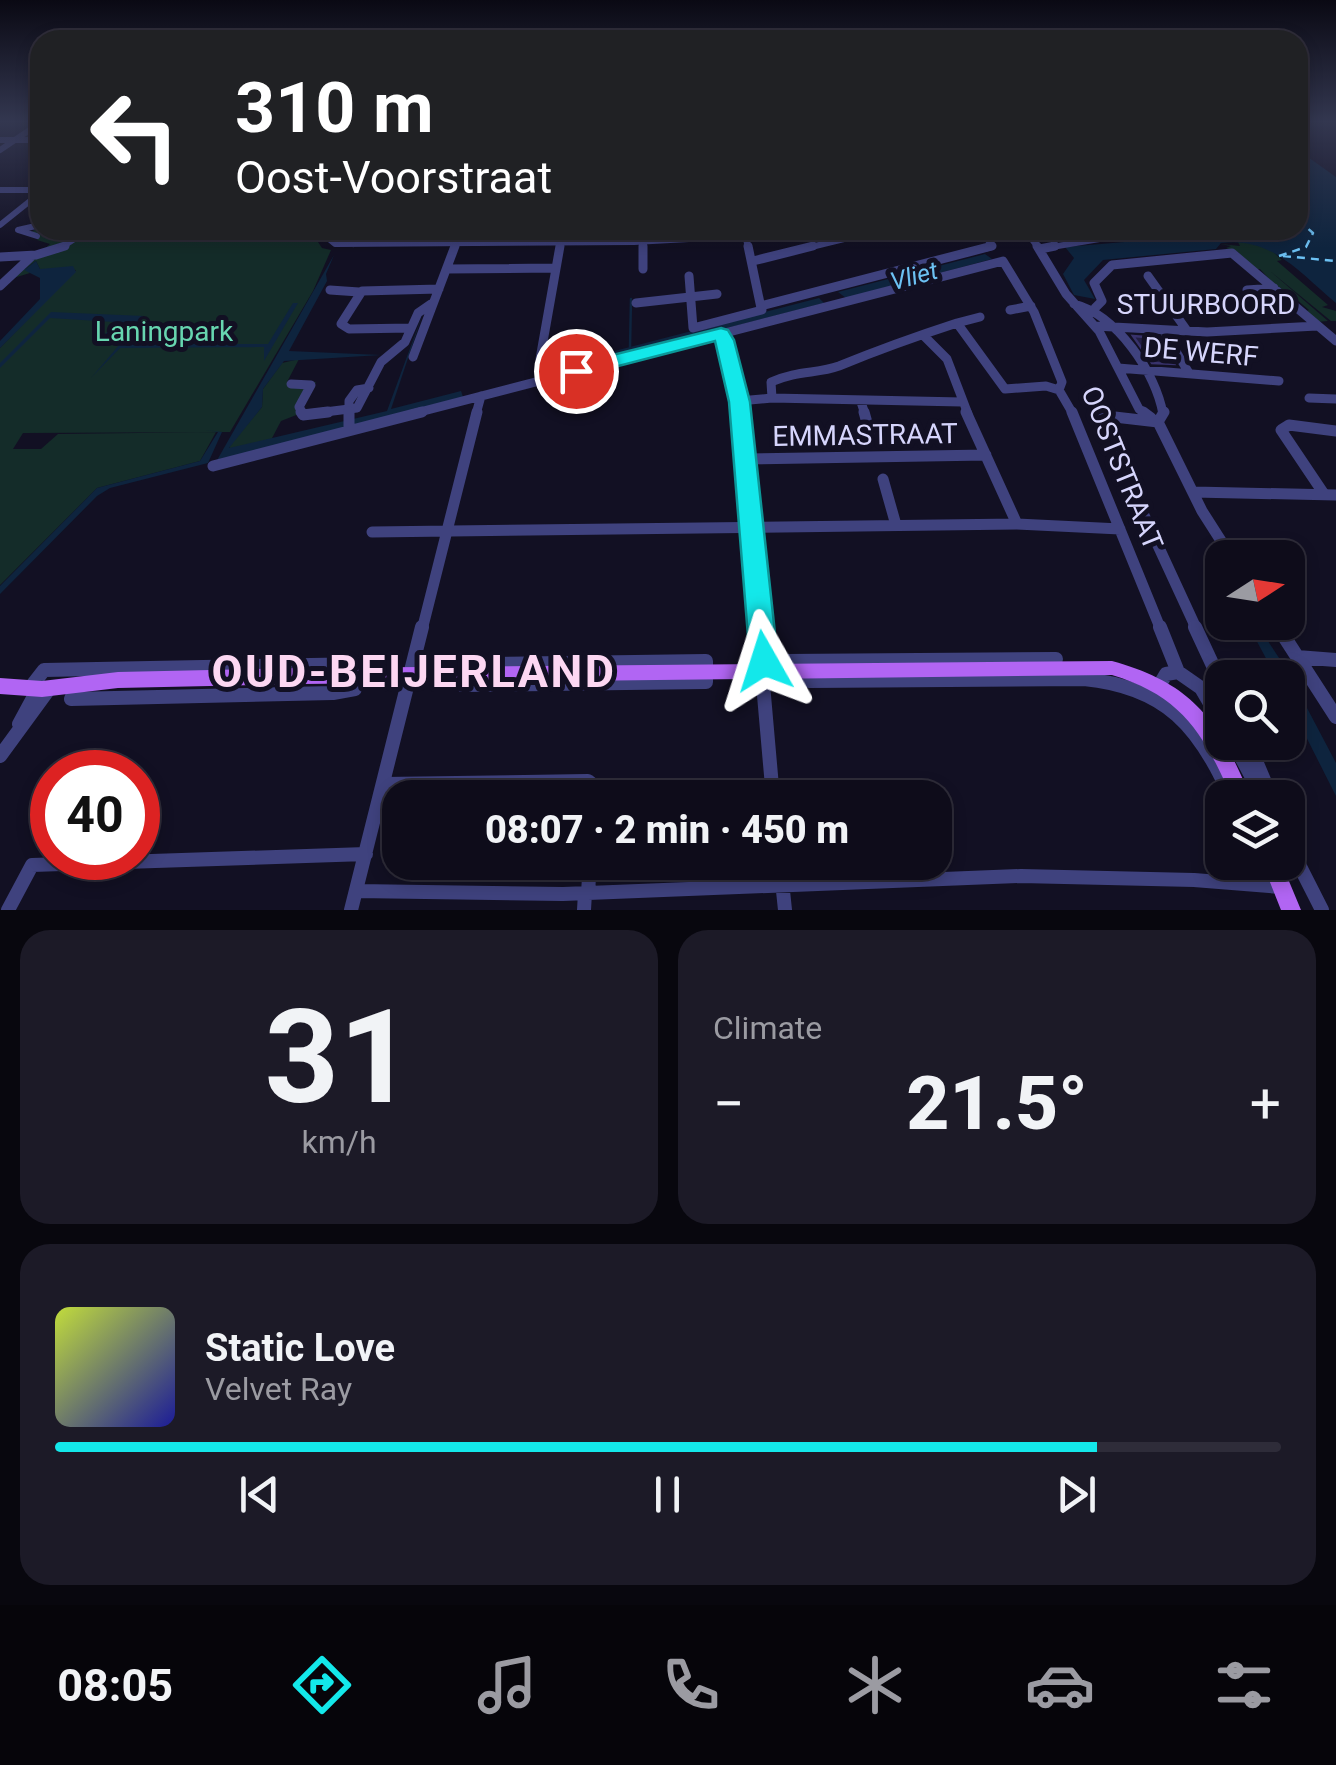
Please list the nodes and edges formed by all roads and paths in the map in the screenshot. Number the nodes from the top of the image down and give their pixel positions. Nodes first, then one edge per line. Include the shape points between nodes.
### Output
1 (0, 190) edge
2 (30, 191) edge
3 (30, 199) edge
4 (1, 224) edge
5 (30, 227) edge
6 (18, 230) junction
7 (30, 234) edge
8 (76, 240) edge
9 (331, 240) edge
10 (355, 240) edge
11 (416, 240) edge
12 (485, 240) edge
13 (665, 240) edge
14 (746, 240) edge
15 (839, 240) edge
16 (988, 240) edge
17 (1032, 240) edge
18 (1096, 240) edge
19 (560, 242) junction
20 (643, 242) junction
21 (353, 244) junction
22 (415, 244) junction
23 (456, 244) junction
24 (484, 244) junction
25 (1040, 250) junction
26 (0, 258) edge
27 (31, 258) junction
28 (752, 261) junction
29 (556, 268) junction
30 (446, 269) junction
31 (643, 270) dead end
32 (689, 276) dead end
33 (1148, 276) dead end
34 (0, 286) edge
35 (1274, 288) junction
36 (439, 289) junction
37 (330, 290) dead end
38 (830, 290) junction
39 (1247, 290) dead end
40 (359, 292) junction
41 (690, 294) junction
42 (717, 294) dead end
43 (636, 303) dead end
44 (843, 303) junction
45 (431, 304) junction
46 (1074, 304) junction
47 (1031, 306) junction
48 (1095, 308) junction
49 (1010, 310) dead end
50 (765, 313) junction
51 (980, 317) dead end
52 (957, 323) junction
53 (1315, 323) junction
54 (1115, 325) junction
55 (1094, 326) junction
56 (411, 328) junction
57 (1186, 329) junction
58 (1163, 330) junction
59 (721, 334) junction
60 (923, 335) junction
61 (1336, 341) edge
62 (414, 358) dead end
63 (1118, 368) junction
64 (1141, 369) junction
65 (1189, 372) junction
66 (545, 379) junction
67 (1279, 381) dead end
68 (291, 384) dead end
69 (1059, 390) junction
70 (481, 396) junction
71 (772, 398) junction
72 (1309, 398) dead end
73 (1336, 399) edge
74 (739, 402) junction
75 (861, 402) junction
76 (962, 402) junction
77 (348, 422) junction
78 (1158, 422) junction
79 (1336, 431) edge
80 (871, 437) dead end
81 (986, 455) junction
82 (744, 459) junction
83 (213, 466) dead end
84 (883, 479) dead end
85 (1194, 492) junction
86 (1330, 494) edge
87 (1017, 524) junction
88 (896, 525) junction
89 (751, 527) junction
90 (1120, 530) junction
91 (372, 532) dead end
92 (448, 532) junction
93 (1222, 540) edge
94 (1286, 640) edge
95 (1297, 658) junction
96 (1056, 659) dead end
97 (1210, 660) edge
98 (1336, 660) edge
99 (785, 661) dead end
100 (368, 664) dead end
101 (333, 671) junction
102 (762, 671) junction
103 (808, 671) junction
104 (706, 672) junction
105 (1178, 672) junction
106 (461, 674) junction
107 (411, 675) junction
108 (302, 676) junction
109 (118, 680) junction
110 (0, 683) edge
111 (40, 685) junction
112 (77, 686) junction
113 (355, 688) dead end
114 (1158, 688) junction
115 (295, 694) junction
116 (1205, 698) edge
117 (1336, 717) edge
118 (1205, 722) edge
119 (0, 756) edge
120 (1222, 760) edge
121 (1223, 767) junction
122 (385, 780) edge
123 (771, 780) edge
124 (1226, 780) edge
125 (1231, 780) edge
126 (382, 792) edge
127 (366, 854) junction
128 (1305, 876) edge
129 (1279, 880) edge
130 (782, 882) junction
131 (1282, 887) junction
132 (356, 891) junction
133 (586, 899) edge
134 (8, 910) edge
135 (351, 910) edge
136 (785, 910) edge
137 (1292, 910) edge
138 (1322, 910) edge

1 - 2 street
3 - 4 street
4 - 6 street
5 - 6 street
6 - 7 street
8 - 27 street
9 - 21 street
10 - 21 street
11 - 22 street
12 - 24 street
13 - 20 street
14 - 28 street
15 - 28 street
16 - 38 street via 992,248
17 - 25 street
18 - 25 street
19 - 20 street
19 - 24 street
19 - 29 street
20 - 31 street
21 - 22 street
22 - 23 street
23 - 24 street
23 - 30 street
25 - 46 street
26 - 27 street
27 - 34 street
28 - 50 street
29 - 30 street
29 - 66 street via 540,359
30 - 36 street
32 - 41 street
33 - 57 street
35 - 39 street
35 - 48 street via 1232,253 1111,265 1094,283 1102,300
35 - 53 street
36 - 40 street
36 - 45 street
37 - 40 street
38 - 44 street
38 - 50 street
40 - 56 street via 344,328
41 - 42 street
41 - 43 street
41 - 50 street via 694,329
44 - 47 street, OOSTSTRAAT via 998,262 1008,265
44 - 50 street
45 - 56 street
45 - 62 street
46 - 48 street
46 - 55 street
47 - 49 street
47 - 69 street, OOSTSTRAAT via 1062,382
48 - 54 street
50 - 59 street
51 - 52 street
52 - 60 street
52 - 69 street via 1005,390
53 - 57 street, STUURBOORD
53 - 61 street
54 - 55 street, STUURBOORD
54 - 57 street
54 - 58 street, STUURBOORD
54 - 64 street
55 - 63 street
56 - 77 street via 381,362 369,388 352,394
57 - 58 street, STUURBOORD
58 - 65 street
59 - 66 street
59 - 74 street
60 - 71 street via 836,367 775,378
60 - 76 street via 946,355
63 - 64 street, DE WERF
63 - 78 street via 1139,410
64 - 65 street, DE WERF
64 - 78 street via 1164,412
65 - 67 street, DE WERF
66 - 70 street
68 - 77 street via 311,385 302,414
69 - 90 street, OOSTSTRAAT
70 - 77 street
70 - 92 street
71 - 74 street
71 - 75 street
72 - 73 street
74 - 82 street
75 - 76 street
75 - 80 street
76 - 81 street
77 - 83 street
78 - 85 street
78 - 97 street via 1100,420
79 - 86 street via 1281,430
81 - 82 street, EMMASTRAAT
81 - 87 street
82 - 89 street
84 - 88 street
85 - 86 street
85 - 93 street
87 - 88 street
87 - 90 street
88 - 89 street
89 - 92 street
89 - 102 street
90 - 105 street, OOSTSTRAAT
91 - 92 street
92 - 107 street
94 - 95 street
95 - 98 street
95 - 117 street
96 - 103 street
99 - 103 street
100 - 101 street
101 - 107 main road
101 - 108 main road
101 - 111 street via 44,670
102 - 103 main road
102 - 104 main road
102 - 123 street
103 - 114 main road via 1095,668
103 - 121 street via 1108,680 1188,724
104 - 106 main road
104 - 106 street via 706,682 462,685
105 - 114 street via 1166,674
105 - 116 street
106 - 107 main road
107 - 122 street
108 - 109 main road
108 - 115 street
109 - 111 main road
109 - 112 main road
110 - 111 main road
111 - 112 main road
111 - 119 street
112 - 115 street via 71,698
113 - 115 street
114 - 118 main road
120 - 121 main road
121 - 124 street
121 - 125 main road
126 - 127 street
127 - 132 street
127 - 134 street via 32,865
128 - 138 street
129 - 131 main road
130 - 131 street via 1085,876
130 - 133 street
130 - 136 street
131 - 137 main road
132 - 133 street
132 - 135 street

